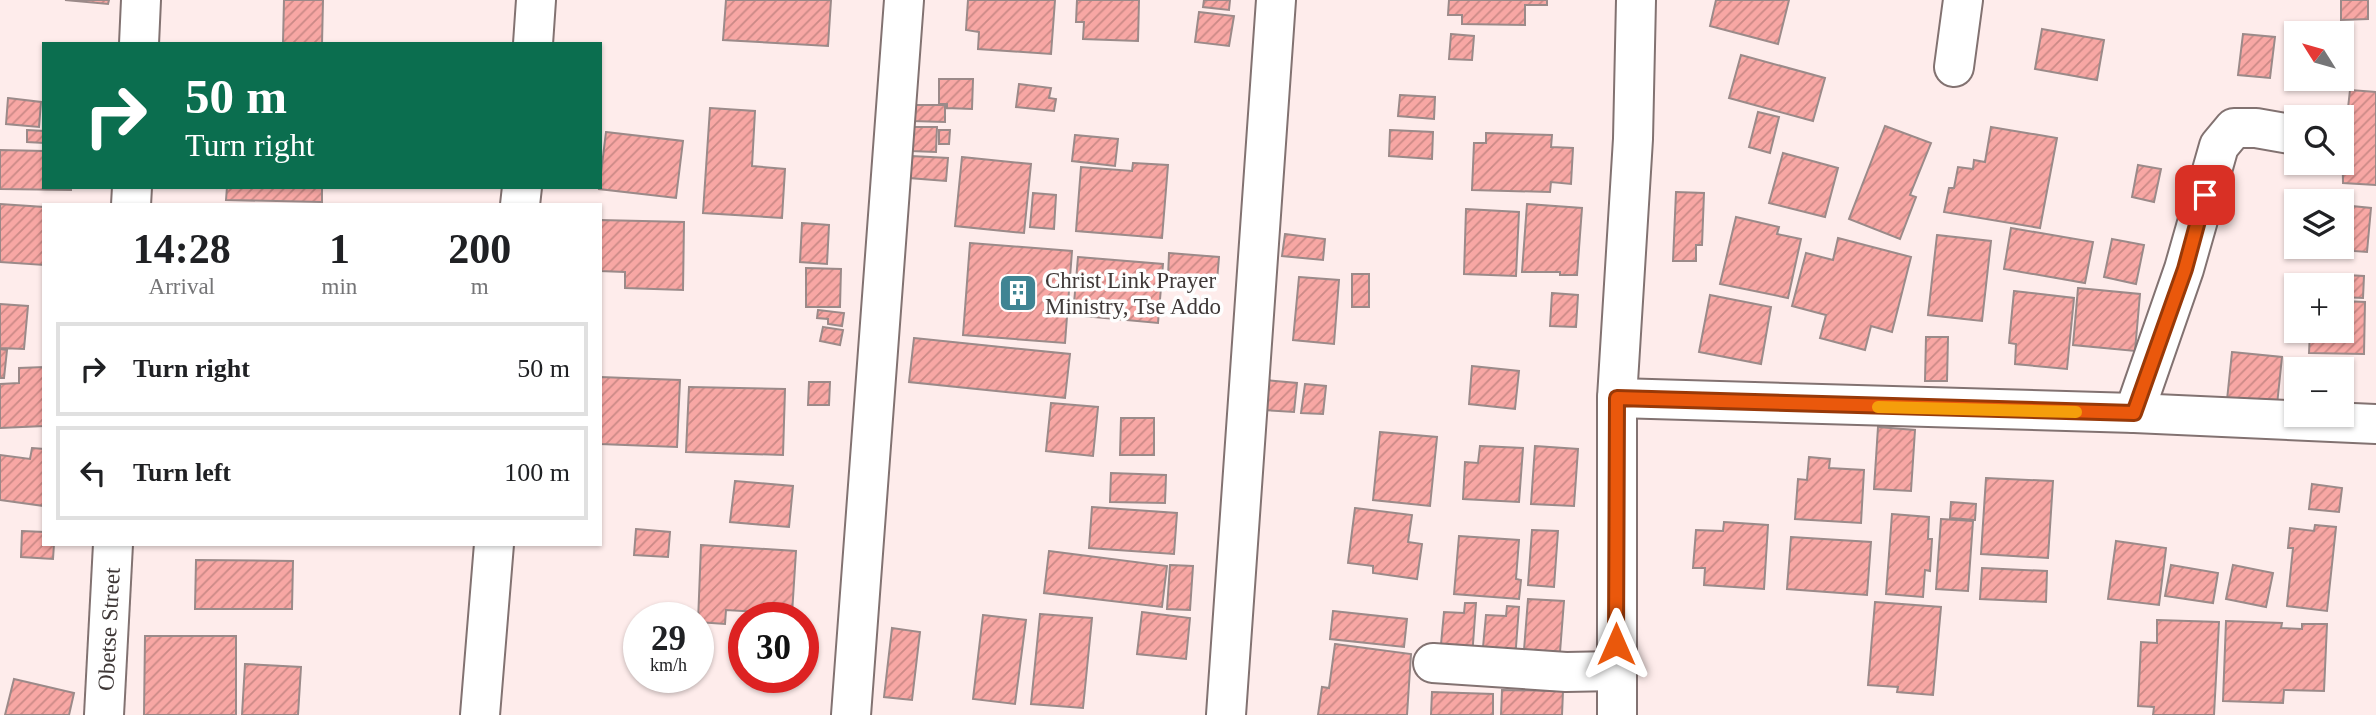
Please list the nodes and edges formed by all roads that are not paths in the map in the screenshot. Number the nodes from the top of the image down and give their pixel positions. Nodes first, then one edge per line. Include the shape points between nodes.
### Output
1 (141, 0) edge
2 (536, 0) edge
3 (904, 0) edge
4 (1276, 0) edge
5 (1636, 0) edge
6 (1963, 0) edge
7 (139, 42) edge
8 (533, 42) edge
9 (1954, 67) dead end
10 (2284, 133) edge
11 (1617, 398) junction
12 (2134, 413) junction
13 (2376, 424) edge
14 (113, 546) edge
15 (494, 546) edge
16 (1433, 663) dead end
17 (1616, 671) junction
18 (104, 715) edge
19 (481, 715) edge
20 (851, 715) edge
21 (1226, 715) edge
22 (1617, 715) edge

1 - 7 street
2 - 8 street
3 - 20 street
4 - 21 street
5 - 11 street via 1633,139
6 - 9 street
10 - 12 street via 2234,128 2219,146 2185,269
11 - 12 street
11 - 17 street
12 - 13 street
14 - 18 street, Obetse Street
15 - 19 street
16 - 17 street
17 - 22 street

